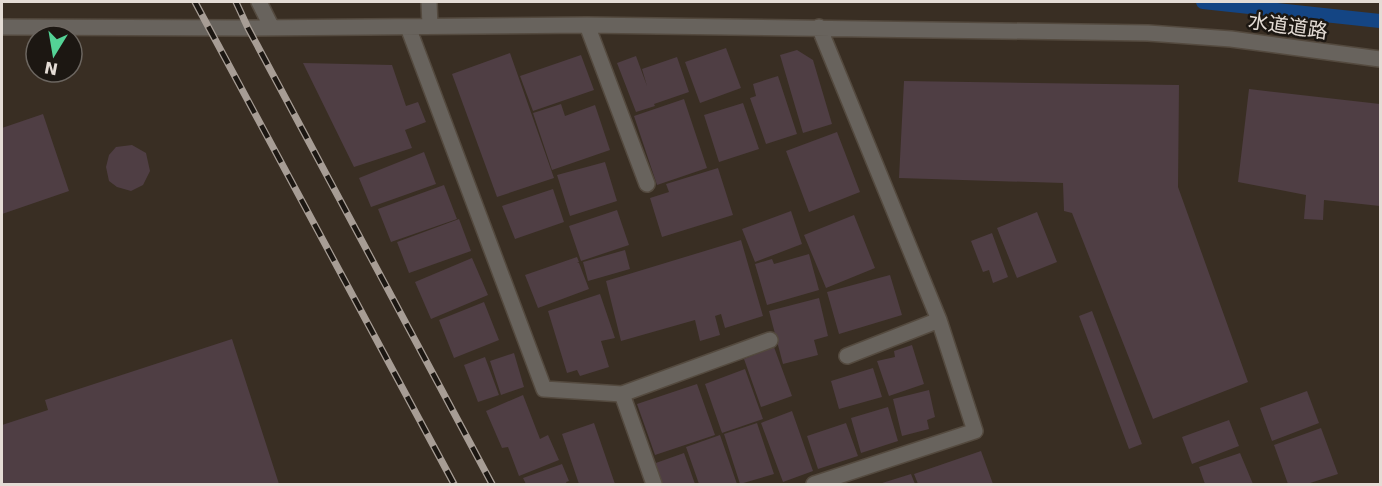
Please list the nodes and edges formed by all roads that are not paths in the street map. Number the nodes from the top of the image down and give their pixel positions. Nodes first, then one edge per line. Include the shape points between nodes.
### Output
1 (259, 2) edge
2 (429, 2) edge
3 (587, 25) junction
4 (430, 26) junction
5 (2, 27) edge
6 (408, 27) junction
7 (819, 27) junction
8 (272, 28) junction
9 (1380, 59) edge
10 (647, 184) dead end
11 (939, 320) junction
12 (770, 340) dead end
13 (847, 356) dead end
14 (622, 394) junction
15 (654, 484) edge
16 (814, 484) edge

1 - 8 street
2 - 4 street
3 - 4 street, 水道道路
3 - 7 street, 水道道路
3 - 10 street
4 - 6 street, 水道道路
5 - 8 street, 水道道路
6 - 8 street, 水道道路
6 - 14 street via 544,389
7 - 9 street, 水道道路 via 1148,33 1231,39
7 - 11 street
11 - 13 street
11 - 16 street via 975,432
12 - 14 street
14 - 15 street

